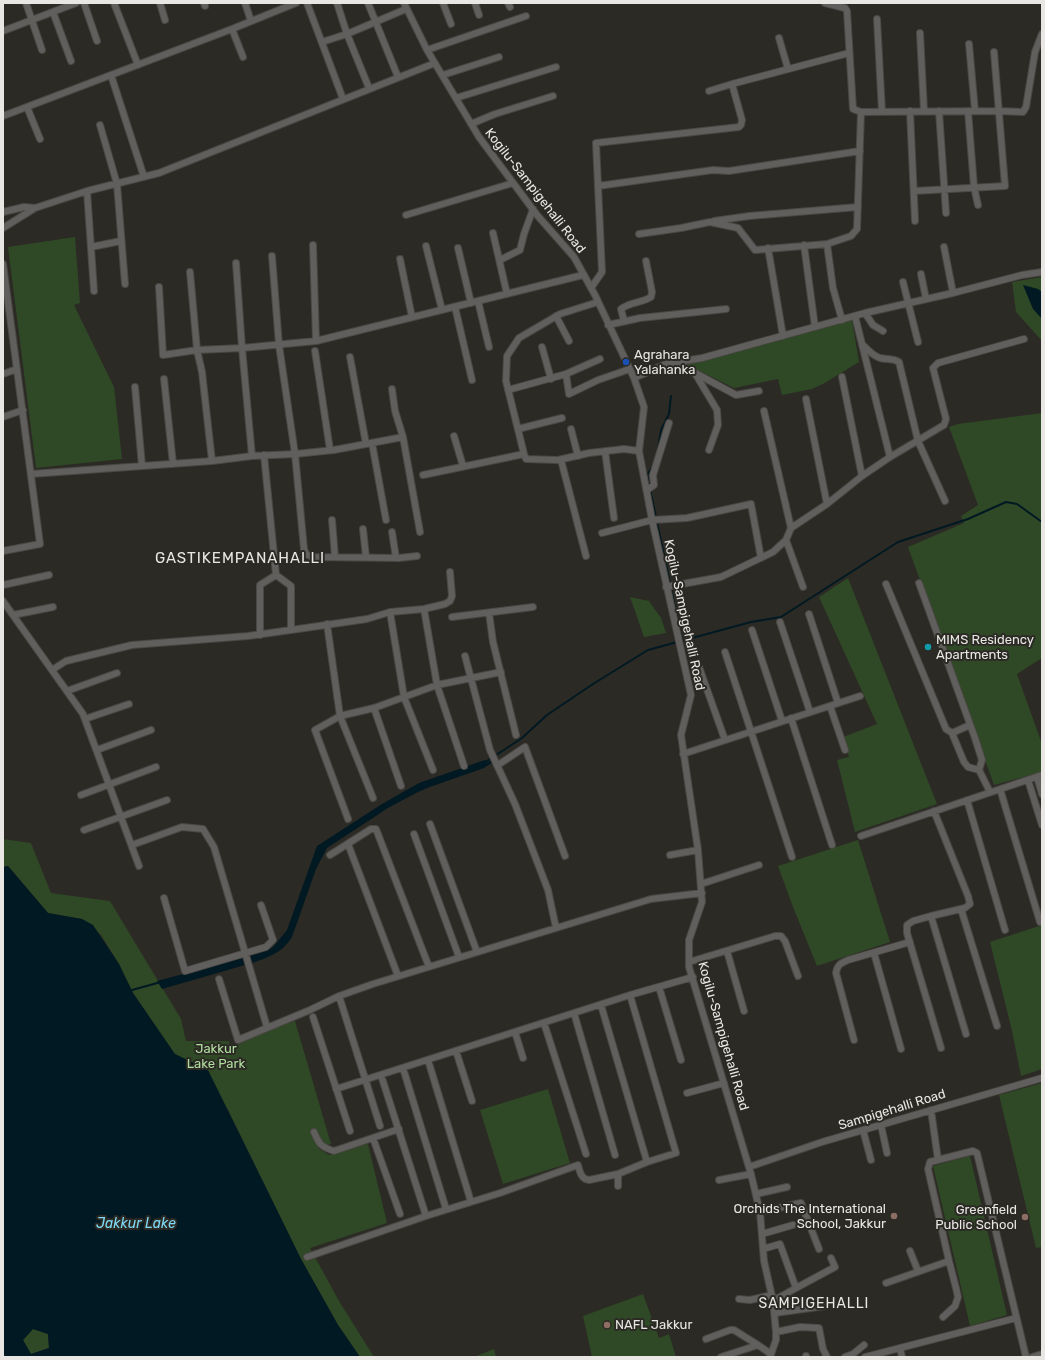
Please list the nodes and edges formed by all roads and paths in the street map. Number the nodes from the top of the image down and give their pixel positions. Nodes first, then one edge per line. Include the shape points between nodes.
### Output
1 (26, 3) edge
2 (76, 3) edge
3 (84, 3) edge
4 (114, 3) edge
5 (160, 3) edge
6 (245, 3) edge
7 (276, 3) edge
8 (295, 3) edge
9 (307, 3) edge
10 (337, 3) edge
11 (368, 3) edge
12 (443, 3) edge
13 (475, 3) edge
14 (825, 3) edge
15 (405, 6) edge
16 (279, 10) junction
17 (53, 12) junction
18 (479, 14) dead end
19 (526, 16) dead end
20 (32, 20) junction
21 (165, 20) dead end
22 (877, 20) dead end
23 (251, 21) junction
24 (375, 22) junction
25 (452, 24) dead end
26 (232, 29) junction
27 (3, 31) edge
28 (920, 33) dead end
29 (347, 34) junction
30 (1042, 34) edge
31 (779, 38) dead end
32 (97, 41) dead end
33 (322, 42) junction
34 (968, 44) dead end
35 (42, 50) dead end
36 (427, 50) junction
37 (849, 52) junction
38 (994, 52) dead end
39 (243, 57) dead end
40 (498, 57) dead end
41 (71, 61) dead end
42 (435, 62) junction
43 (138, 65) junction
44 (556, 67) dead end
45 (788, 69) junction
46 (443, 75) junction
47 (111, 76) junction
48 (398, 77) junction
49 (732, 84) junction
50 (369, 88) junction
51 (709, 91) dead end
52 (553, 96) dead end
53 (456, 98) junction
54 (343, 99) junction
55 (27, 107) junction
56 (939, 111) junction
57 (971, 111) junction
58 (999, 111) junction
59 (861, 112) junction
60 (882, 112) junction
61 (910, 112) junction
62 (924, 112) junction
63 (3, 116) edge
64 (472, 124) junction
65 (100, 125) dead end
66 (40, 139) dead end
67 (860, 151) junction
68 (144, 177) junction
69 (513, 183) junction
70 (117, 184) junction
71 (598, 186) junction
72 (974, 187) junction
73 (944, 189) junction
74 (87, 191) junction
75 (914, 191) junction
76 (978, 205) dead end
77 (858, 207) junction
78 (35, 208) junction
79 (533, 209) junction
80 (3, 212) edge
81 (946, 213) dead end
82 (406, 215) dead end
83 (915, 221) dead end
84 (710, 222) junction
85 (3, 228) edge
86 (493, 233) dead end
87 (638, 234) dead end
88 (121, 241) junction
89 (827, 244) junction
90 (804, 245) junction
91 (313, 246) dead end
92 (426, 246) dead end
93 (91, 247) junction
94 (944, 247) dead end
95 (458, 248) dead end
96 (768, 248) junction
97 (272, 256) dead end
98 (400, 259) dead end
99 (500, 260) junction
100 (646, 261) dead end
101 (236, 263) dead end
102 (3, 264) edge
103 (190, 272) dead end
104 (1042, 272) edge
105 (921, 274) dead end
106 (583, 275) junction
107 (903, 282) dead end
108 (125, 284) dead end
109 (159, 287) dead end
110 (591, 288) junction
111 (94, 291) dead end
112 (507, 294) junction
113 (953, 294) junction
114 (926, 299) junction
115 (478, 301) junction
116 (598, 302) junction
117 (471, 303) junction
118 (909, 303) junction
119 (455, 306) junction
120 (726, 309) dead end
121 (442, 310) junction
122 (865, 313) junction
123 (556, 316) junction
124 (855, 316) junction
125 (412, 317) junction
126 (842, 320) junction
127 (624, 321) junction
128 (608, 325) junction
129 (815, 327) junction
130 (883, 331) dead end
131 (783, 336) junction
132 (1024, 339) dead end
133 (316, 341) junction
134 (569, 341) dead end
135 (918, 342) dead end
136 (279, 344) junction
137 (862, 344) junction
138 (542, 346) dead end
139 (489, 347) dead end
140 (242, 348) junction
141 (197, 350) junction
142 (315, 351) dead end
143 (350, 357) dead end
144 (600, 359) dead end
145 (675, 362) junction
146 (18, 369) junction
147 (630, 370) junction
148 (3, 374) edge
149 (566, 374) junction
150 (696, 374) junction
151 (842, 377) dead end
152 (634, 378) junction
153 (164, 379) dead end
154 (551, 379) junction
155 (472, 380) dead end
156 (135, 387) dead end
157 (392, 389) dead end
158 (508, 390) junction
159 (759, 391) dead end
160 (806, 399) dead end
161 (23, 410) junction
162 (764, 411) dead end
163 (3, 416) edge
164 (562, 418) dead end
165 (669, 424) dead end
166 (518, 429) junction
167 (571, 430) dead end
168 (454, 436) dead end
169 (403, 437) junction
170 (918, 441) junction
171 (369, 443) junction
172 (330, 450) junction
173 (709, 450) dead end
174 (605, 451) junction
175 (639, 451) junction
176 (295, 454) junction
177 (524, 454) junction
178 (264, 455) junction
179 (252, 456) junction
180 (578, 456) junction
181 (890, 457) junction
182 (561, 460) junction
183 (212, 461) junction
184 (173, 464) junction
185 (142, 466) junction
186 (463, 466) junction
187 (31, 474) junction
188 (423, 475) dead end
189 (862, 476) junction
190 (647, 490) junction
191 (945, 501) dead end
192 (826, 504) junction
193 (614, 518) dead end
194 (332, 520) dead end
195 (386, 520) dead end
196 (652, 520) junction
197 (791, 528) junction
198 (363, 529) dead end
199 (392, 532) dead end
200 (420, 532) dead end
201 (602, 533) dead end
202 (786, 540) junction
203 (3, 551) edge
204 (417, 556) dead end
205 (586, 556) dead end
206 (335, 557) junction
207 (366, 557) junction
208 (396, 558) junction
209 (761, 558) junction
210 (450, 572) dead end
211 (49, 575) dead end
212 (276, 575) junction
213 (919, 583) dead end
214 (886, 584) dead end
215 (3, 585) edge
216 (666, 587) junction
217 (803, 587) dead end
218 (3, 601) edge
219 (53, 607) dead end
220 (533, 607) dead end
221 (424, 609) junction
222 (390, 612) junction
223 (489, 613) junction
224 (809, 614) dead end
225 (13, 615) junction
226 (452, 617) dead end
227 (780, 622) dead end
228 (327, 624) junction
229 (291, 630) junction
230 (752, 630) dead end
231 (260, 635) junction
232 (725, 652) dead end
233 (465, 656) dead end
234 (699, 667) dead end
235 (52, 670) junction
236 (500, 672) junction
237 (117, 673) dead end
238 (472, 679) junction
239 (437, 685) junction
240 (67, 691) junction
241 (860, 696) dead end
242 (404, 697) junction
243 (838, 703) junction
244 (129, 704) dead end
245 (830, 706) junction
246 (374, 708) junction
247 (810, 712) junction
248 (340, 716) junction
249 (791, 718) junction
250 (85, 719) junction
251 (782, 722) junction
252 (970, 725) junction
253 (151, 730) dead end
254 (751, 731) junction
255 (952, 733) junction
256 (516, 735) dead end
257 (725, 740) junction
258 (97, 750) junction
259 (845, 750) dead end
260 (683, 754) junction
261 (498, 765) junction
262 (464, 766) dead end
263 (156, 767) dead end
264 (433, 770) dead end
265 (979, 770) junction
266 (1039, 776) edge
267 (1028, 780) junction
268 (109, 784) junction
269 (401, 786) dead end
270 (1000, 789) junction
271 (990, 792) junction
272 (1042, 794) edge
273 (81, 795) dead end
274 (373, 798) dead end
275 (167, 800) dead end
276 (967, 800) junction
277 (934, 812) junction
278 (121, 817) junction
279 (348, 818) dead end
280 (430, 824) dead end
281 (1042, 825) edge
282 (84, 830) dead end
283 (414, 834) dead end
284 (861, 836) dead end
285 (348, 844) junction
286 (132, 845) junction
287 (832, 845) dead end
288 (698, 850) junction
289 (330, 855) dead end
290 (670, 855) dead end
291 (565, 856) dead end
292 (792, 857) dead end
293 (759, 865) dead end
294 (139, 866) dead end
295 (701, 884) junction
296 (702, 893) junction
297 (164, 898) dead end
298 (261, 905) dead end
299 (961, 909) junction
300 (931, 916) junction
301 (1040, 922) dead end
302 (556, 928) junction
303 (1004, 930) dead end
304 (910, 942) junction
305 (727, 951) junction
306 (477, 952) junction
307 (245, 953) junction
308 (874, 953) junction
309 (459, 958) junction
310 (689, 962) junction
311 (429, 967) junction
312 (398, 976) junction
313 (798, 976) dead end
314 (693, 977) junction
315 (219, 979) dead end
316 (659, 987) junction
317 (339, 996) junction
318 (630, 996) junction
319 (600, 1005) junction
320 (744, 1010) dead end
321 (574, 1013) junction
322 (313, 1017) dead end
323 (544, 1023) junction
324 (997, 1026) dead end
325 (267, 1027) junction
326 (515, 1032) junction
327 (966, 1034) dead end
328 (854, 1040) dead end
329 (901, 1048) dead end
330 (941, 1048) dead end
331 (456, 1051) junction
332 (523, 1058) dead end
333 (428, 1060) junction
334 (681, 1060) dead end
335 (404, 1068) junction
336 (381, 1075) junction
337 (1042, 1078) edge
338 (366, 1080) junction
339 (724, 1083) junction
340 (336, 1089) junction
341 (687, 1093) dead end
342 (472, 1101) dead end
343 (931, 1110) junction
344 (881, 1125) junction
345 (380, 1126) dead end
346 (399, 1129) junction
347 (863, 1130) junction
348 (350, 1131) dead end
349 (314, 1132) dead end
350 (374, 1138) junction
351 (887, 1153) dead end
352 (586, 1154) dead end
353 (615, 1155) dead end
354 (871, 1160) dead end
355 (938, 1160) junction
356 (647, 1162) junction
357 (750, 1170) junction
358 (618, 1174) junction
359 (719, 1180) dead end
360 (618, 1186) dead end
361 (787, 1187) dead end
362 (756, 1194) junction
363 (471, 1202) junction
364 (446, 1209) junction
365 (760, 1212) junction
366 (400, 1214) dead end
367 (426, 1216) junction
368 (793, 1225) dead end
369 (762, 1234) junction
370 (763, 1249) junction
371 (819, 1249) dead end
372 (910, 1250) dead end
373 (307, 1257) dead end
374 (831, 1258) dead end
375 (949, 1261) junction
376 (918, 1271) junction
377 (886, 1283) dead end
378 (796, 1288) junction
379 (772, 1298) junction
380 (739, 1299) dead end
381 (825, 1306) dead end
382 (775, 1313) junction
383 (943, 1317) dead end
384 (1016, 1318) junction
385 (776, 1332) junction
386 (706, 1339) dead end
387 (758, 1345) junction
388 (864, 1345) dead end
389 (900, 1348) junction
390 (1042, 1354) edge
391 (770, 1356) edge
392 (721, 1357) edge
393 (827, 1357) edge
394 (845, 1357) edge
395 (865, 1357) edge
396 (902, 1357) edge
397 (1026, 1357) edge
398 (1032, 1357) edge

1 - 20 street
2 - 17 street
3 - 32 street
4 - 43 street
5 - 21 street
6 - 23 street
7 - 16 street
8 - 16 street
9 - 33 street
10 - 29 street
11 - 24 street
12 - 25 street
13 - 18 street
14 - 37 street via 846,9
15 - 24 street
15 - 36 street, Kogilu-Sampigehalli Road
16 - 23 street
17 - 20 street
17 - 41 street
19 - 36 street
20 - 27 street
20 - 35 street
22 - 60 street
23 - 26 street
24 - 29 street
24 - 48 street
26 - 39 street
26 - 43 street
28 - 62 street
29 - 33 street
29 - 50 street
30 - 58 street via 1035,52 1025,110
31 - 45 street
33 - 54 street
34 - 57 street
36 - 42 street, Kogilu-Sampigehalli Road
37 - 45 street
37 - 59 street via 853,109
38 - 58 street
40 - 46 street
42 - 46 street, Kogilu-Sampigehalli Road
42 - 48 street
43 - 47 street
44 - 53 street
45 - 49 street
46 - 53 street, Kogilu-Sampigehalli Road
47 - 55 street
47 - 68 street
48 - 50 street
49 - 51 street
49 - 71 street via 742,120 739,127 596,143
50 - 54 street
52 - 64 street
53 - 64 street, Kogilu-Sampigehalli Road
54 - 68 street via 227,147
55 - 63 street
55 - 66 street
56 - 57 street
56 - 62 street
56 - 73 street
57 - 58 street
57 - 72 street
58 - 72 street via 1005,186
59 - 60 street
59 - 67 street
60 - 61 street
61 - 62 street
61 - 75 street
64 - 69 street, Kogilu-Sampigehalli Road
65 - 70 street
67 - 71 street via 729,171 713,170
67 - 77 street
68 - 70 street
69 - 79 street, Kogilu-Sampigehalli Road
69 - 82 street
70 - 74 street
70 - 88 street
71 - 110 street via 602,272
72 - 73 street
72 - 76 street
73 - 75 street
73 - 81 street
74 - 78 street
74 - 93 street
75 - 83 street
77 - 84 street via 749,216
77 - 89 street via 858,228 851,236
78 - 80 street via 24,207
78 - 85 street
79 - 99 street via 520,250
79 - 106 street, Kogilu-Sampigehalli Road via 574,257
84 - 87 street
84 - 96 street via 738,228 755,250
86 - 99 street
88 - 93 street
88 - 108 street
89 - 90 street
89 - 126 street
90 - 96 street
90 - 129 street
91 - 133 street
92 - 121 street
93 - 111 street
94 - 113 street
95 - 117 street
96 - 131 street
97 - 136 street
98 - 125 street
99 - 112 street
100 - 127 street via 651,297 625,306 621,310
101 - 140 street
102 - 146 street
103 - 141 street
104 - 113 street
105 - 114 street
106 - 110 street, Kogilu-Sampigehalli Road
106 - 112 street
107 - 118 street
109 - 141 street via 163,355
110 - 116 street, Kogilu-Sampigehalli Road
112 - 115 street
113 - 114 street
114 - 118 street
115 - 117 street
115 - 139 street
116 - 123 street
116 - 128 street, Kogilu-Sampigehalli Road
117 - 119 street
118 - 122 street
118 - 135 street
119 - 121 street
119 - 155 street
120 - 127 street
121 - 125 street
122 - 124 street
122 - 130 street via 873,325
123 - 134 street
123 - 158 street via 519,338 507,356
124 - 126 street
124 - 137 street
125 - 133 street
126 - 129 street
127 - 128 street
128 - 147 street, Kogilu-Sampigehalli Road
129 - 131 street
131 - 145 street via 702,358
132 - 170 street via 938,363 933,368 946,418 944,425
133 - 136 street
136 - 140 street
136 - 176 street
137 - 170 street via 874,356 900,362
137 - 181 street
138 - 154 street
140 - 141 street
140 - 179 street
141 - 183 street via 202,372
142 - 172 street
143 - 171 street
144 - 149 street
145 - 150 street
145 - 152 street
146 - 148 street
146 - 161 street
147 - 149 street via 598,380 569,394
147 - 152 street, Kogilu-Sampigehalli Road
149 - 154 street
150 - 159 street via 736,395
150 - 173 street via 717,410 718,423
151 - 189 street
152 - 175 street, Kogilu-Sampigehalli Road via 644,407
153 - 184 street
154 - 158 street
156 - 185 street
157 - 169 street
158 - 166 street
160 - 192 street
161 - 163 street
161 - 187 street
162 - 197 street
164 - 166 street
165 - 190 street via 653,475 654,485
166 - 177 street
167 - 180 street
168 - 186 street
169 - 171 street
169 - 200 street
170 - 181 street
170 - 191 street
171 - 172 street
171 - 195 street
172 - 176 street
174 - 175 street
174 - 180 street
174 - 193 street
175 - 190 street, Kogilu-Sampigehalli Road
176 - 178 street
176 - 206 street via 304,549 306,554 312,557
177 - 182 street via 526,459
177 - 186 street
178 - 179 street
178 - 212 street
179 - 183 street
180 - 182 street
181 - 189 street
182 - 205 street
183 - 184 street
184 - 185 street
185 - 187 street
186 - 188 street
187 - 203 street via 40,544
189 - 192 street
190 - 196 street, Kogilu-Sampigehalli Road
192 - 197 street
194 - 206 street
196 - 201 street
196 - 209 street via 687,518 751,504
196 - 216 street, Kogilu-Sampigehalli Road
197 - 202 street
198 - 207 street
199 - 208 street
202 - 209 street
202 - 217 street
204 - 208 street
206 - 207 street
207 - 208 street
209 - 216 street via 721,577
210 - 221 street via 450,601
211 - 215 street
212 - 229 street via 291,586
212 - 231 street via 260,585
213 - 252 street
214 - 255 street via 946,729
216 - 260 street, Kogilu-Sampigehalli Road via 691,695 681,735
218 - 225 street
219 - 225 street
220 - 223 street
221 - 222 street
221 - 239 street
222 - 228 street via 367,619
222 - 242 street
223 - 226 street
223 - 236 street
224 - 243 street
225 - 235 street
227 - 247 street
228 - 229 street
228 - 248 street
229 - 231 street
230 - 251 street
231 - 235 street via 132,646 66,661
232 - 254 street
233 - 238 street
234 - 257 street
235 - 240 street
236 - 238 street
236 - 256 street
237 - 240 street
238 - 239 street
238 - 261 street via 490,750
239 - 242 street
239 - 262 street
240 - 250 street
241 - 243 street
242 - 246 street
242 - 264 street
243 - 245 street
244 - 250 street
245 - 247 street
245 - 259 street
246 - 248 street
246 - 269 street
247 - 249 street
248 - 274 street
248 - 279 street via 315,730
249 - 251 street
249 - 287 street
250 - 258 street
251 - 254 street
252 - 255 street
252 - 265 street via 982,760
253 - 258 street
254 - 257 street
254 - 292 street
255 - 265 street via 964,762 968,767
257 - 260 street
258 - 268 street
260 - 288 street, Kogilu-Sampigehalli Road
261 - 291 street via 525,747
261 - 302 street via 548,890
263 - 268 street
265 - 271 street
266 - 267 street
266 - 272 street
267 - 270 street
267 - 281 street
268 - 273 street
268 - 278 street
270 - 271 street
270 - 301 street
271 - 276 street
275 - 278 street
276 - 277 street
276 - 303 street
277 - 284 street
277 - 299 street via 968,896 970,904
278 - 282 street
278 - 286 street
280 - 306 street
283 - 309 street
285 - 289 street
285 - 311 street via 371,828 378,831
285 - 312 street
286 - 294 street
286 - 307 street via 182,827 203,829 214,847
288 - 290 street
288 - 295 street, Kogilu-Sampigehalli Road
293 - 295 street
295 - 296 street, Kogilu-Sampigehalli Road
296 - 302 street via 651,899
296 - 310 street, Kogilu-Sampigehalli Road via 702,902 689,940
297 - 307 street via 185,971
298 - 307 street via 273,940 266,947
299 - 300 street
299 - 324 street
300 - 304 street via 907,925
300 - 327 street
302 - 306 street
304 - 308 street
304 - 330 street
305 - 310 street
305 - 313 street via 780,936 785,941
305 - 320 street
306 - 309 street
307 - 325 street
308 - 328 street via 848,960 836,968
308 - 329 street
309 - 311 street
310 - 314 street, Kogilu-Sampigehalli Road
311 - 312 street
312 - 317 street
314 - 316 street
314 - 339 street, Kogilu-Sampigehalli Road
315 - 325 street via 238,1040
316 - 318 street
316 - 334 street
317 - 325 street
317 - 338 street
318 - 319 street
318 - 356 street via 676,1153
319 - 321 street
319 - 356 street
321 - 323 street
321 - 353 street
322 - 340 street
323 - 326 street
323 - 352 street
326 - 331 street
326 - 332 street
331 - 333 street
331 - 342 street
333 - 335 street
333 - 363 street
335 - 336 street
335 - 364 street
336 - 338 street
336 - 346 street
337 - 343 street, Sampigehalli Road
338 - 340 street
338 - 345 street
339 - 341 street
339 - 357 street, Kogilu-Sampigehalli Road
340 - 348 street
343 - 344 street, Sampigehalli Road
343 - 355 street
344 - 347 street, Sampigehalli Road
344 - 351 street
346 - 350 street
346 - 367 street
347 - 354 street
347 - 357 street, Sampigehalli Road via 822,1142
349 - 350 street via 318,1142 334,1151
350 - 366 street
355 - 375 street via 930,1162 928,1169
355 - 384 street via 973,1151 977,1154
356 - 358 street
357 - 359 street, Sampigehalli Road
357 - 362 street, Kogilu-Sampigehalli Road
358 - 360 street
358 - 363 street via 585,1180 578,1165
361 - 362 street
362 - 365 street, Kogilu-Sampigehalli Road
363 - 364 street
364 - 367 street
365 - 369 street, Kogilu-Sampigehalli Road
365 - 371 street via 801,1203
367 - 373 street
368 - 369 street
369 - 370 street, Kogilu-Sampigehalli Road
370 - 378 street via 780,1244
370 - 379 street, Kogilu-Sampigehalli Road
372 - 376 street
374 - 378 street via 835,1268
375 - 376 street
375 - 383 street via 958,1297 955,1306
376 - 377 street
378 - 379 street
379 - 380 street
379 - 382 street, Kogilu-Sampigehalli Road
381 - 382 street
382 - 385 street, Kogilu-Sampigehalli Road
384 - 389 street
384 - 397 street
385 - 391 street, Kogilu-Sampigehalli Road
385 - 393 street via 800,1327 819,1328
386 - 387 street via 734,1330
387 - 391 street
387 - 392 street
388 - 394 street
389 - 395 street
389 - 396 street
390 - 398 street

